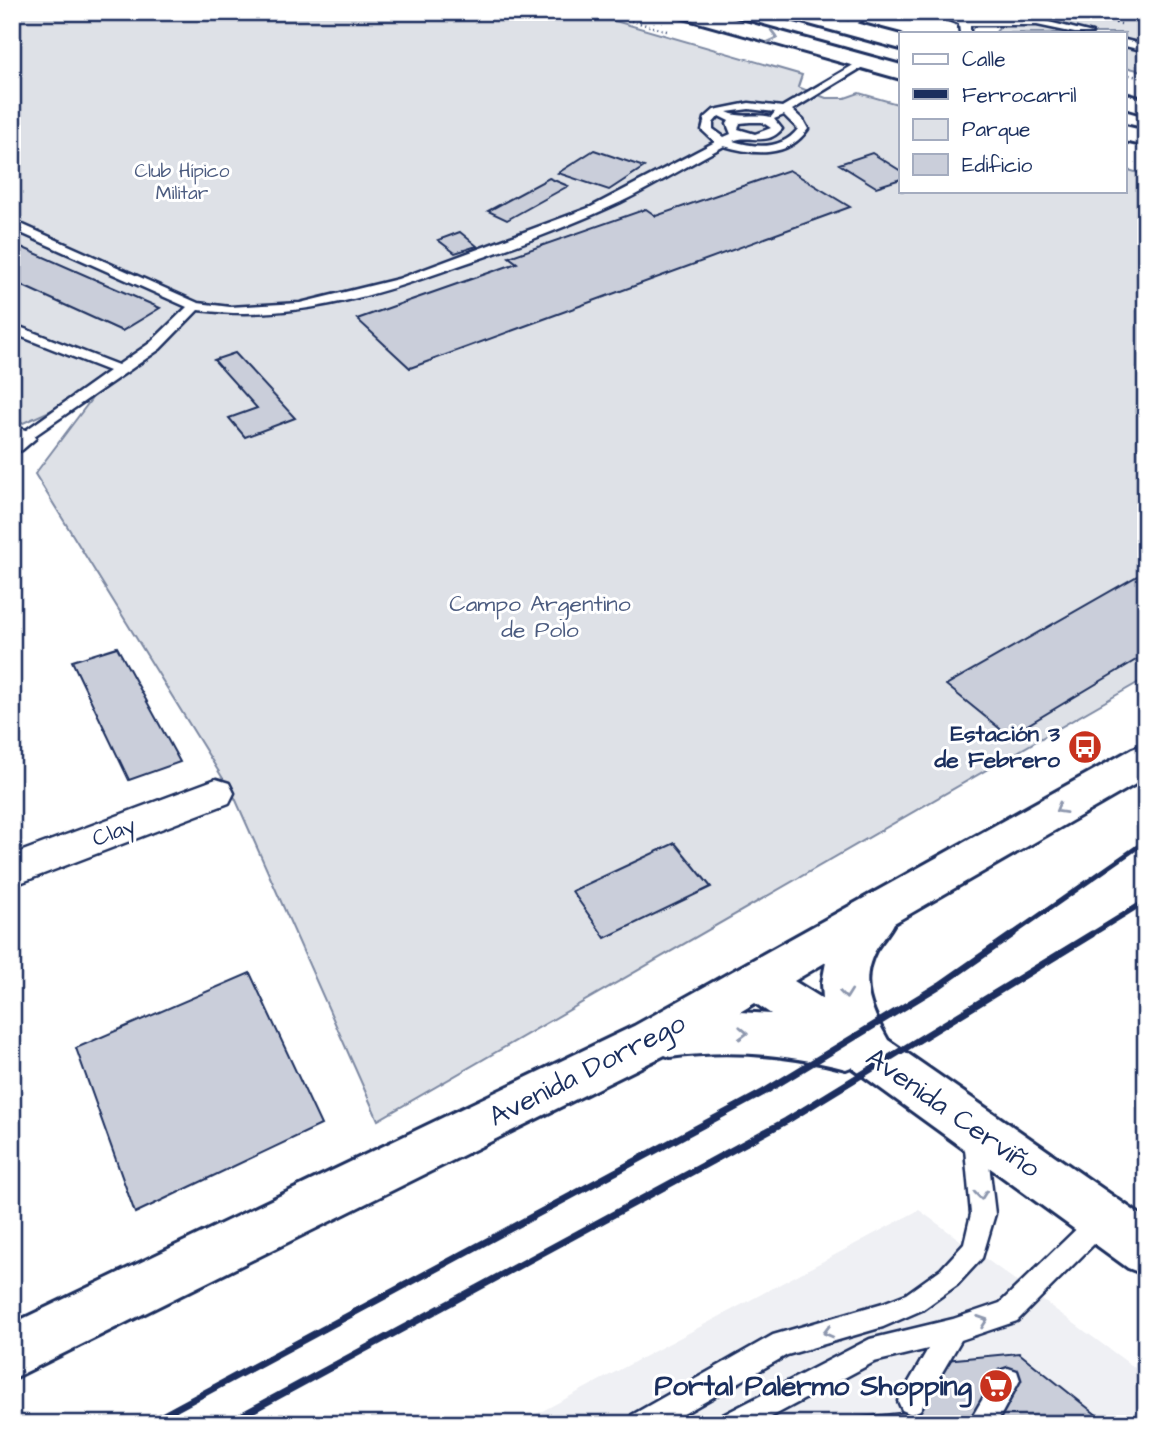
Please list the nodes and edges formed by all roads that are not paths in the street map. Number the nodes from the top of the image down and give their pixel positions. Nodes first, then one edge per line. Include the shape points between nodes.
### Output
1 (684, 12) edge
2 (787, 12) edge
3 (868, 12) edge
4 (933, 12) edge
5 (845, 27) junction
6 (964, 28) edge
7 (1082, 32) edge
8 (899, 41) edge
9 (1126, 43) edge
10 (1146, 48) edge
11 (818, 49) junction
12 (866, 62) junction
13 (899, 71) edge
14 (1126, 101) edge
15 (1146, 107) edge
16 (783, 111) junction
17 (718, 112) junction
18 (737, 120) junction
19 (768, 120) junction
20 (1126, 133) edge
21 (739, 134) junction
22 (772, 134) junction
23 (1146, 138) edge
24 (722, 142) junction
25 (793, 142) junction
26 (12, 224) edge
27 (195, 306) junction
28 (12, 328) edge
29 (121, 371) junction
30 (17, 441) edge
31 (1146, 759) edge
32 (216, 793) dead end
33 (12, 871) edge
34 (880, 912) junction
35 (757, 981) junction
36 (650, 1040) junction
37 (872, 1055) junction
38 (974, 1127) junction
39 (1102, 1220) junction
40 (1146, 1250) edge
41 (953, 1331) junction
42 (12, 1352) edge
43 (1007, 1380) dead end
44 (911, 1401) dead end
45 (641, 1424) edge
46 (732, 1424) edge
47 (981, 1424) edge

1 -> 11 main road
2 - 5 main road
3 - 5 lane
4 - 6 lane
5 - 8 main road
5 - 11 main road
6 - 7 lane via 1037,22
9 - 10 lane
11 - 12 main road
12 - 13 main road
12 - 16 lane
14 - 15 main road
16 - 17 lane via 750,106
16 - 19 lane
16 - 25 lane via 794,116 803,129
17 - 18 lane
17 - 24 lane via 710,117 707,130
18 - 19 lane
18 - 21 lane via 732,124
19 - 22 lane via 777,129
20 - 23 main road
21 - 22 lane
21 - 24 lane
22 - 25 lane
24 - 25 lane via 767,149
24 - 27 lane via 574,218 390,286 282,310
26 - 27 lane
27 - 29 lane via 155,346
28 - 29 lane
29 - 30 lane
31 -> 34 main road, Avenida Dorrego
32 - 33 street, Clay
34 - 35 main road, Avenida Dorrego
34 -> 37 main road via 856,939 845,971 845,999 854,1027
35 - 36 main road, Avenida Dorrego
35 - 37 main road, Avenida Cerviño
36 -> 37 main road via 723,1032 772,1034
36 - 42 main road, Avenida Dorrego
37 - 38 main road, Avenida Cerviño
38 - 39 main road, Avenida Cerviño
38 -> 45 lane via 983,1214 974,1250 949,1277 914,1302 838,1330 782,1344
39 - 40 main road, Avenida Cerviño
41 -> 39 lane via 1008,1312
41 - 44 lane
41 - 46 lane via 870,1351
43 - 47 lane

